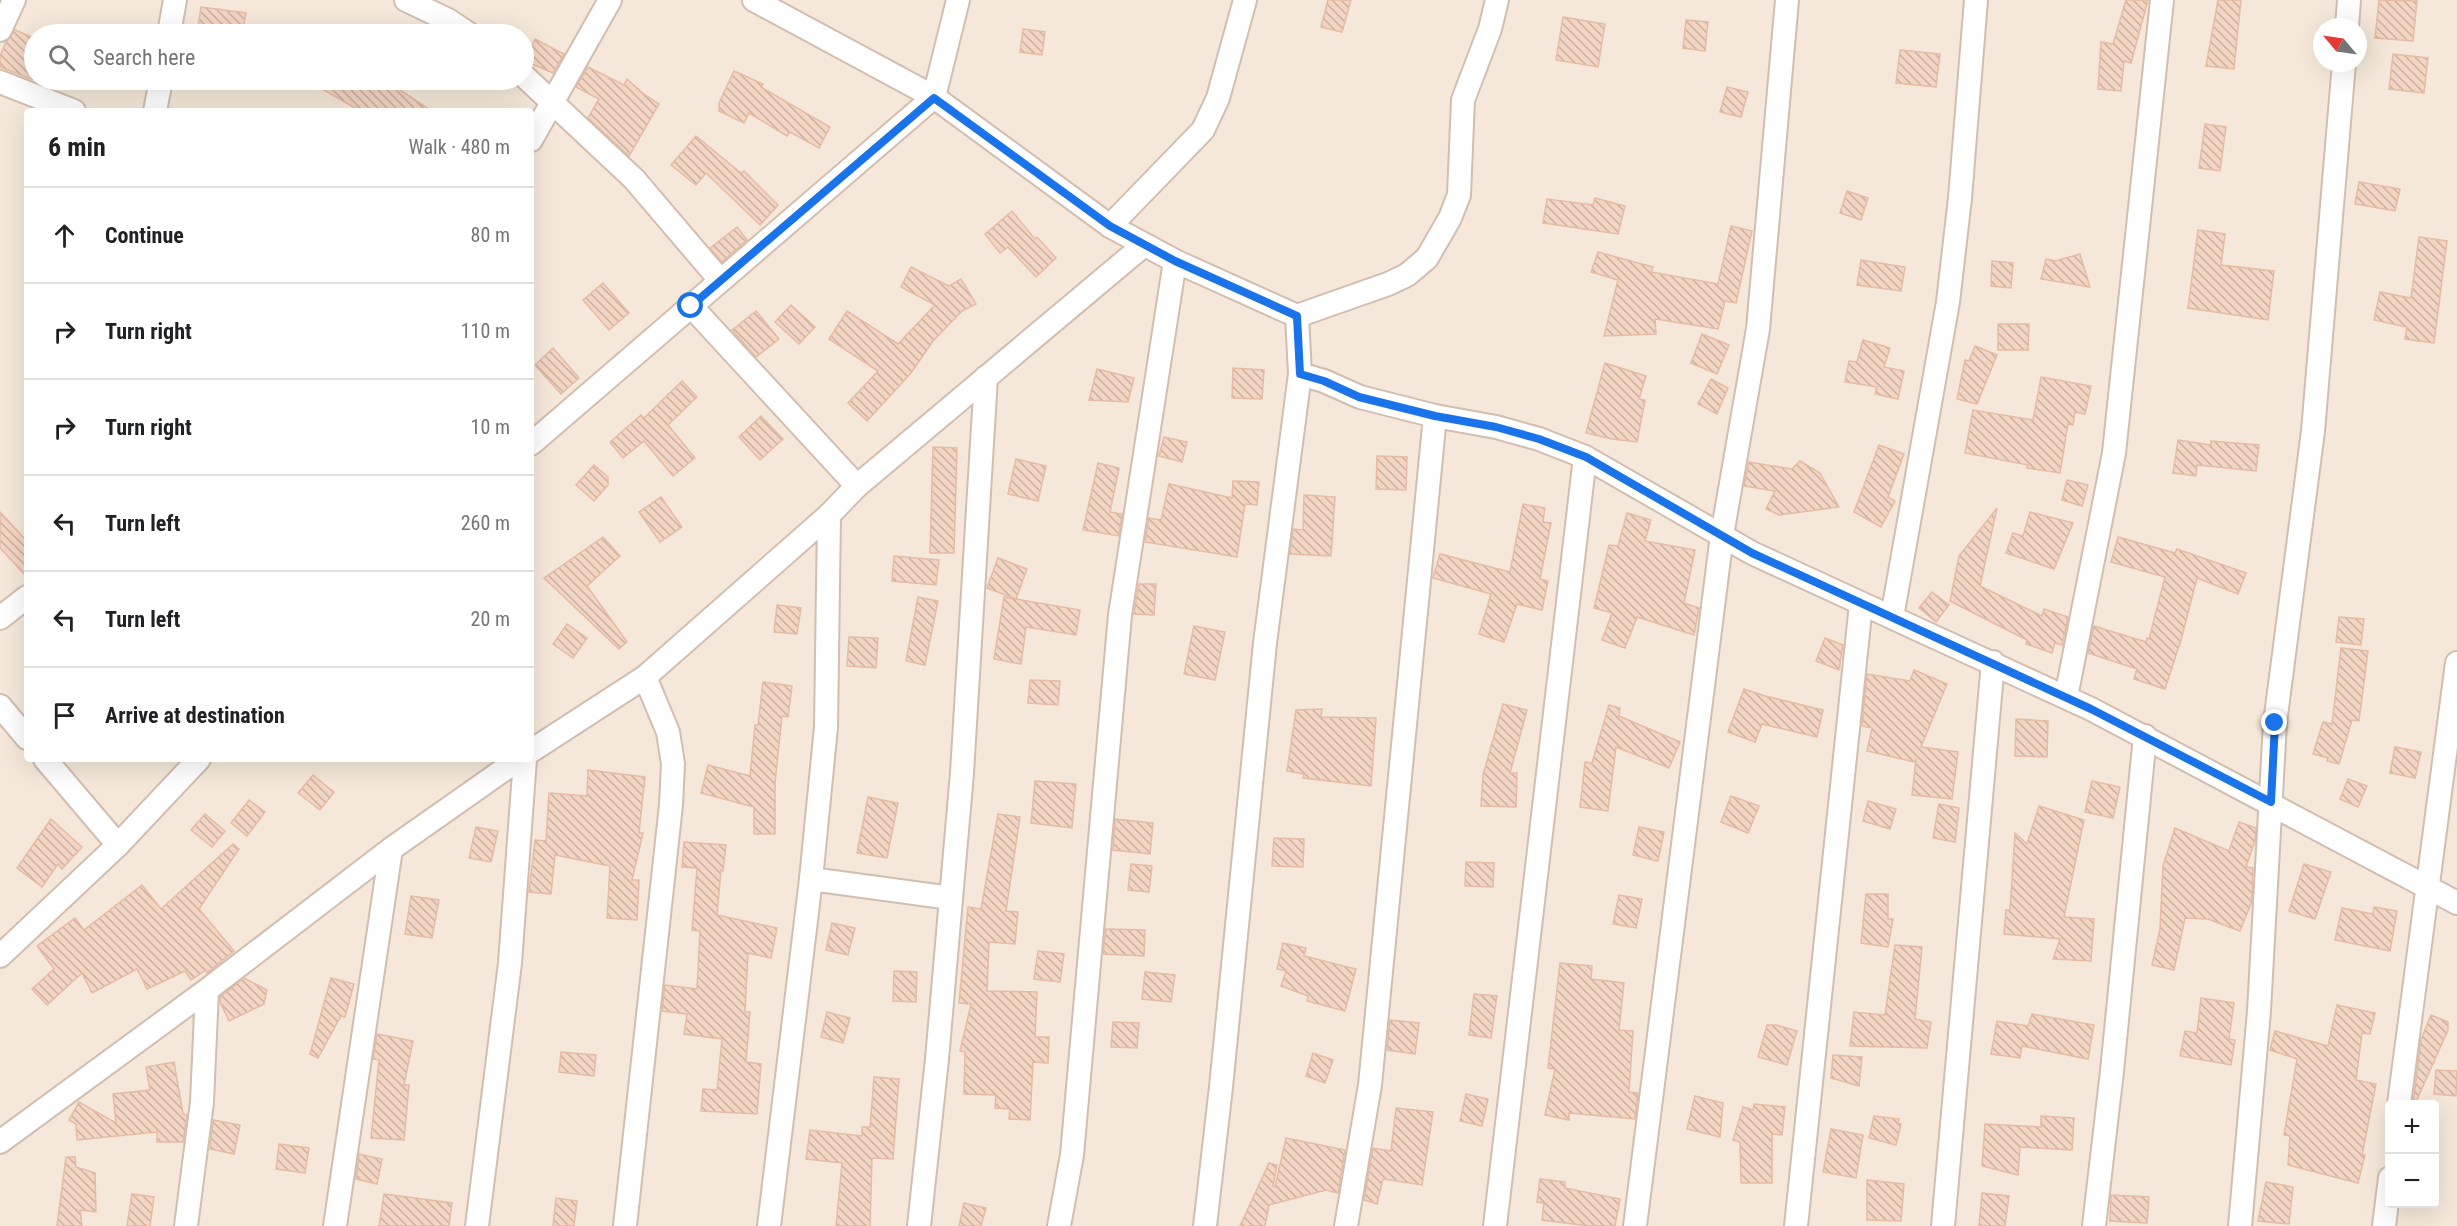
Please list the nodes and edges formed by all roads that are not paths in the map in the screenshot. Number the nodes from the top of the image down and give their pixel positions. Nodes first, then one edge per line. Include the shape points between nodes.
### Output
1 (14, 0) edge
2 (175, 0) edge
3 (406, 0) edge
4 (610, 0) edge
5 (754, 0) edge
6 (958, 0) edge
7 (1245, 0) edge
8 (1497, 0) edge
9 (1787, 0) edge
10 (1976, 0) edge
11 (2162, 0) edge
12 (2349, 0) edge
13 (777, 5) edge
14 (2348, 18) edge
15 (171, 24) edge
16 (454, 24) edge
17 (0, 30) edge
18 (2343, 72) edge
19 (0, 82) edge
20 (534, 86) edge
21 (159, 90) edge
22 (934, 98) junction
23 (551, 102) junction
24 (66, 108) edge
25 (156, 108) edge
26 (534, 134) edge
27 (1110, 226) junction
28 (1143, 245) junction
29 (1175, 261) junction
30 (720, 280) junction
31 (691, 306) junction
32 (1297, 316) junction
33 (1300, 374) junction
34 (986, 378) junction
35 (1435, 416) junction
36 (534, 434) edge
37 (1586, 457) junction
38 (857, 486) junction
39 (829, 515) junction
40 (1722, 535) junction
41 (24, 599) edge
42 (1861, 604) junction
43 (1892, 617) junction
44 (0, 618) edge
45 (1993, 662) junction
46 (2457, 663) edge
47 (645, 677) junction
48 (2066, 697) junction
49 (0, 706) edge
50 (24, 734) edge
51 (2145, 736) junction
52 (534, 749) edge
53 (48, 762) edge
54 (196, 762) edge
55 (515, 762) edge
56 (525, 762) edge
57 (2271, 802) junction
58 (118, 845) junction
59 (391, 849) junction
60 (811, 879) junction
61 (2426, 888) junction
62 (951, 897) junction
63 (2457, 903) edge
64 (0, 956) edge
65 (207, 990) junction
66 (2400, 1100) edge
67 (0, 1142) edge
68 (2386, 1208) edge
69 (186, 1226) edge
70 (335, 1226) edge
71 (477, 1226) edge
72 (625, 1226) edge
73 (769, 1226) edge
74 (919, 1226) edge
75 (1059, 1226) edge
76 (1204, 1226) edge
77 (1346, 1226) edge
78 (1495, 1226) edge
79 (1635, 1226) edge
80 (1796, 1226) edge
81 (1943, 1226) edge
82 (2094, 1226) edge
83 (2240, 1226) edge
84 (2384, 1226) edge

1 - 17 street
2 - 15 street
3 - 16 street
4 - 23 street
5 - 13 street
6 - 22 street
7 - 27 street via 1218,98 1203,130
8 - 32 street via 1490,30 1463,100 1459,195 1427,258 1407,275 1388,284
9 - 40 street via 1758,329
10 - 43 street via 1948,302
11 - 48 street via 2114,453
12 - 14 street
13 - 22 street
18 - 57 street via 2313,431 2275,723
19 - 24 street
20 - 23 street
21 - 25 street
22 - 27 street
22 - 30 street
23 - 26 street
23 - 30 street via 634,179
27 - 28 street
28 - 29 street
28 - 34 street
29 - 32 street
29 - 75 street via 1120,615 1072,1155
30 - 31 street
31 - 36 street
31 - 38 street
32 - 33 street
33 - 35 street via 1359,397
33 - 76 street via 1265,643
34 - 38 street
34 - 62 street
35 - 37 street via 1496,427
35 - 77 street via 1370,1085
37 - 40 street
37 - 78 street
38 - 39 street
39 - 47 street
39 - 60 street via 826,727
40 - 42 street
40 - 79 street
41 - 44 street
42 - 43 street
42 - 80 street
43 - 45 street
45 - 48 street
45 - 81 street
46 - 61 street
47 - 52 street
47 - 72 street via 668,732 673,764
48 - 51 street
49 - 50 street
51 - 57 street
51 - 82 street
53 - 58 street
54 - 58 street
55 - 59 street
56 - 71 street via 510,963
57 - 61 street
57 - 83 street via 2259,1011
58 - 64 street
59 - 65 street
59 - 70 street
60 - 62 street
60 - 73 street
61 - 63 street
61 - 66 street
62 - 74 street
65 - 67 street
65 - 69 street via 202,1102
68 - 84 street

